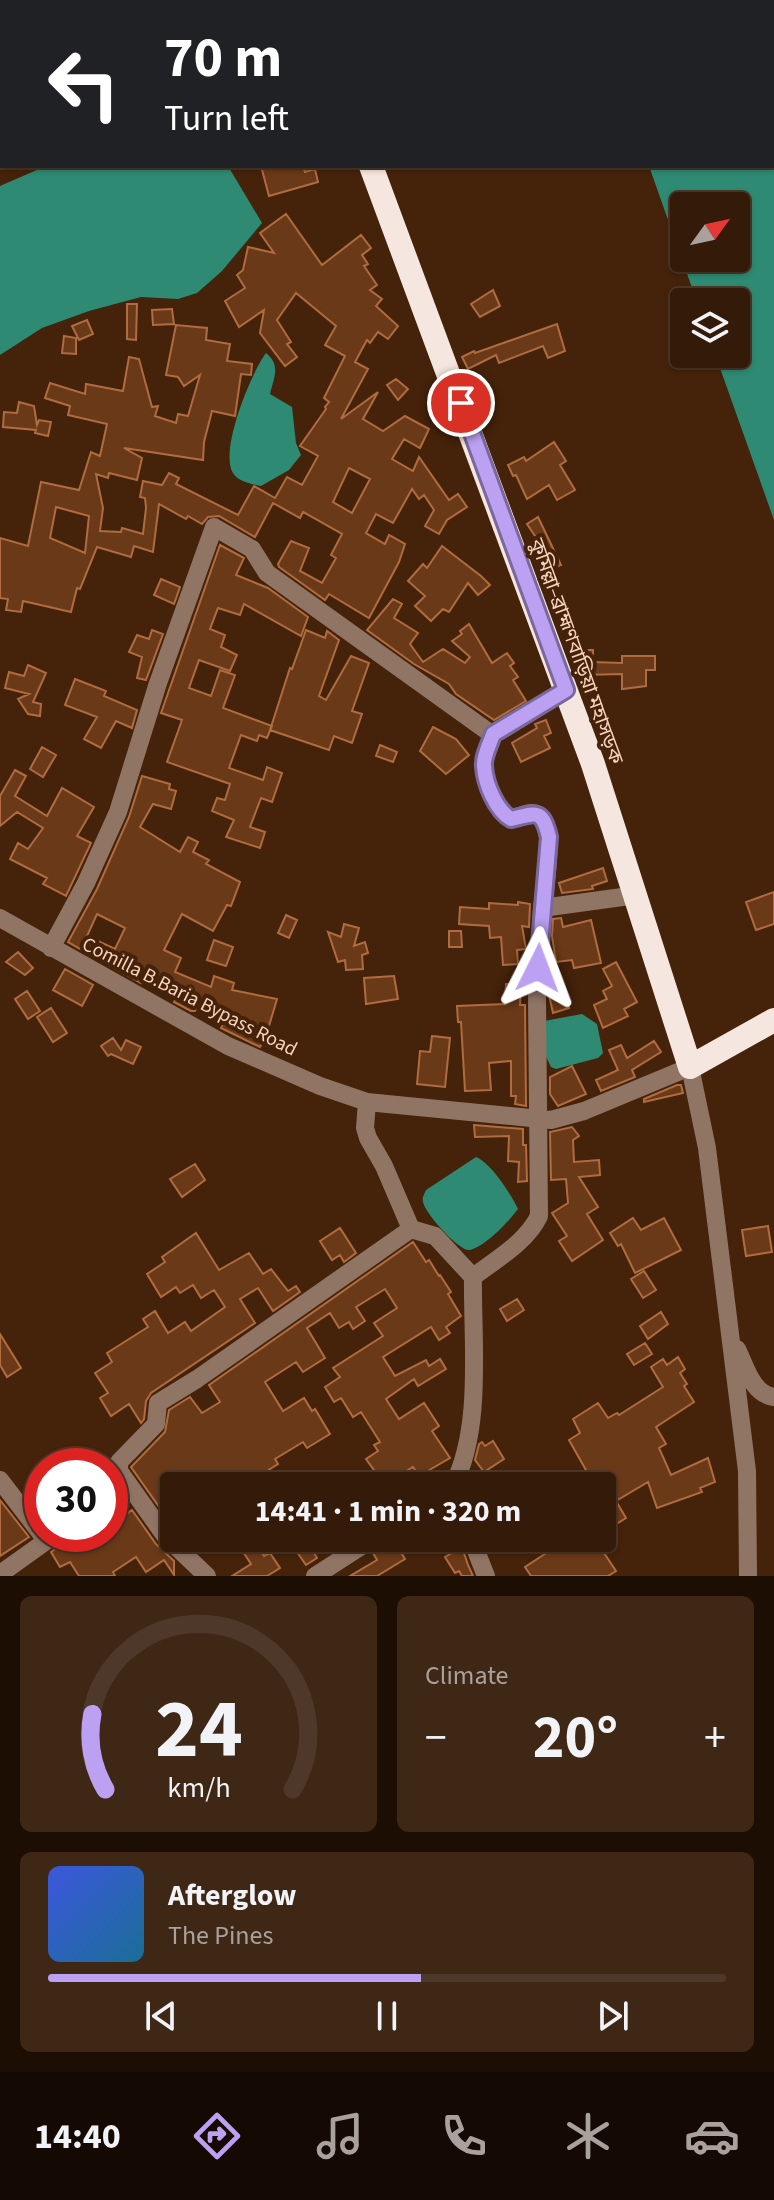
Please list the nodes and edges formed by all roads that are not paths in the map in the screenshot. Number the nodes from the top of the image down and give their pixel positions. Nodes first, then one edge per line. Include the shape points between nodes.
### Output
1 (372, 168) edge
2 (566, 690) junction
3 (493, 734) junction
4 (637, 895) junction
5 (542, 908) junction
6 (0, 918) edge
7 (51, 948) junction
8 (774, 1020) edge
9 (690, 1067) junction
10 (367, 1102) junction
11 (540, 1121) junction
12 (411, 1229) junction
13 (473, 1277) junction
14 (731, 1340) junction
15 (774, 1397) edge
16 (128, 1453) edge
17 (458, 1472) edge
18 (0, 1480) edge
19 (128, 1484) edge
20 (24, 1507) edge
21 (30, 1552) edge
22 (352, 1552) edge
23 (477, 1552) edge
24 (0, 1574) edge
25 (207, 1576) edge
26 (315, 1576) edge
27 (486, 1576) edge
28 (748, 1576) edge

1 - 2 highway, কুমিল্লা–ব্রাহ্মণবাড়িয়া মহাসড়ক
2 - 3 street
2 - 4 highway, কুমিল্লা–ব্রাহ্মণবাড়িয়া মহাসড়ক
3 - 5 street via 484,764 499,807 511,819 529,813 545,822 549,837
3 - 7 street via 269,575 252,549 214,527 118,812
4 - 5 street
4 - 9 highway, কুমিল্লা–ব্রাহ্মণবাড়িয়া মহাসড়ক
5 - 11 street via 537,997
6 - 7 street, Comilla B.Baria Bypass Road
7 - 10 street, Comilla B.Baria Bypass Road via 228,1046
8 - 9 highway
9 - 11 street, Comilla B.Baria Bypass Road via 584,1111
9 - 14 street via 707,1148
10 - 11 street, Comilla B.Baria Bypass Road
10 - 12 street via 368,1138
11 - 13 street via 539,1216 523,1238
12 - 13 street via 435,1236
12 - 16 street via 158,1403 156,1424
13 - 17 street via 472,1415
14 - 15 street via 757,1389
14 - 28 street via 747,1471
18 - 20 street
19 - 25 street via 166,1537
21 - 24 street
22 - 26 street
23 - 27 street

